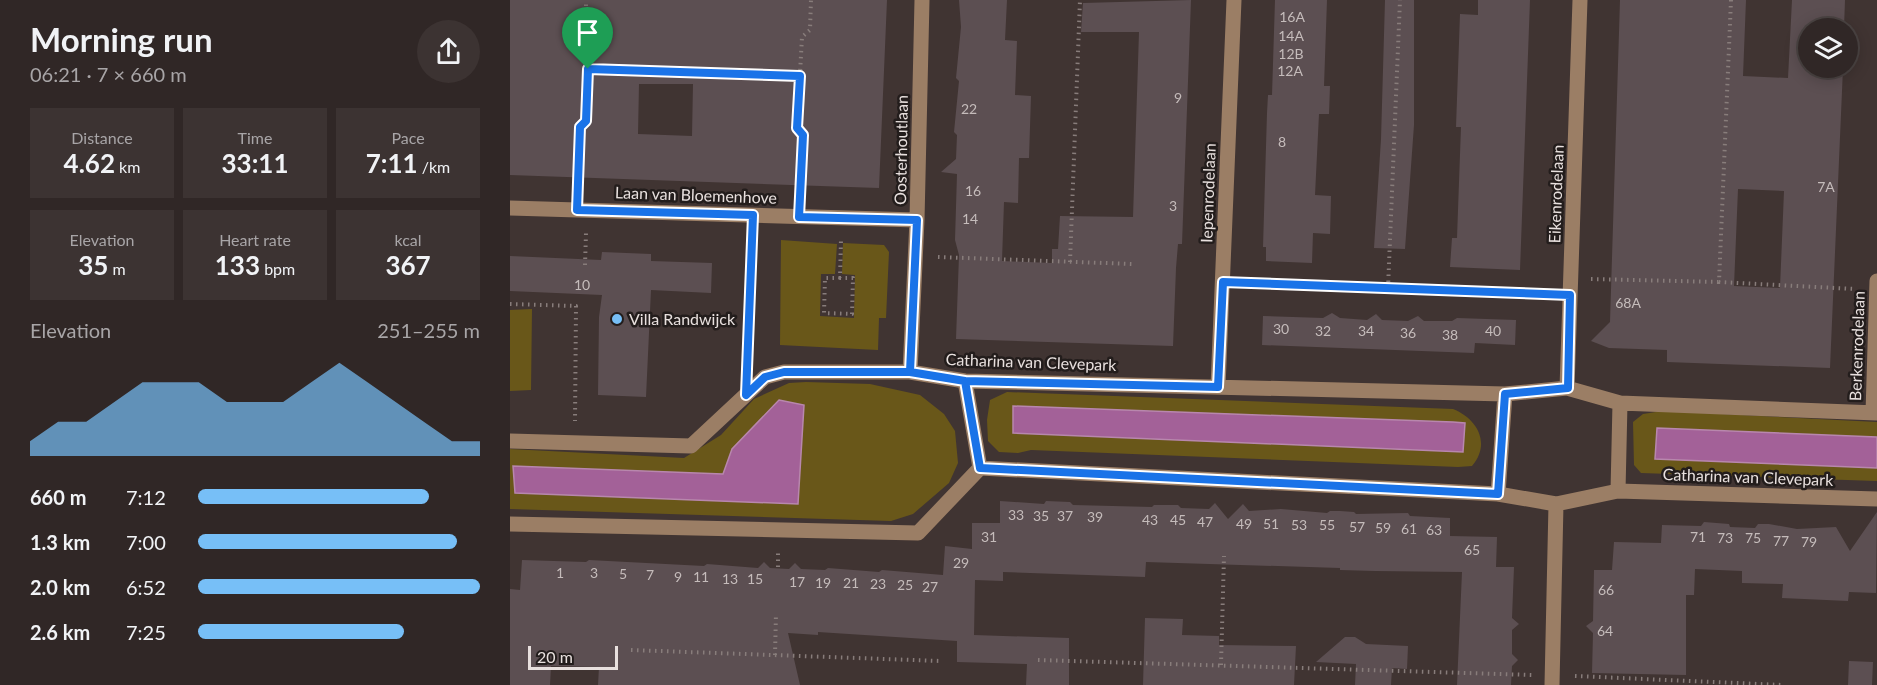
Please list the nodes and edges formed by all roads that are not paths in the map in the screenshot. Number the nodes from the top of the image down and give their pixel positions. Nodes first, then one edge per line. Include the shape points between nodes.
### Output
1 (922, 0) edge
2 (1234, 0) edge
3 (1580, 0) edge
4 (510, 208) edge
5 (917, 220) junction
6 (1877, 280) edge
7 (1877, 290) edge
8 (910, 372) junction
9 (965, 381) junction
10 (1218, 387) junction
11 (1568, 388) junction
12 (1505, 394) junction
13 (1620, 403) junction
14 (1875, 413) edge
15 (510, 441) edge
16 (980, 468) junction
17 (1618, 491) junction
18 (1498, 494) junction
19 (1877, 499) edge
20 (1556, 504) junction
21 (510, 524) edge
22 (1552, 680) edge

1 - 5 street, Oosterhoutlaan
2 - 10 street, Iepenrodelaan
3 - 11 street, Eikenrodelaan
4 - 5 street, Laan van Bloemenhove
5 - 8 street, Oosterhoutlaan
6 - 7 street, Berkenrodelaan
7 - 14 street, Berkenrodelaan
8 - 9 street, Catharina van Clevepark
8 - 15 street, Catharina van Clevepark via 784,372 765,377 691,446
9 - 10 street, Catharina van Clevepark
9 - 16 street
10 - 12 street, Catharina van Clevepark
11 - 12 street, Catharina van Clevepark
11 - 13 street
12 - 18 street
13 - 14 street
13 - 17 street
16 - 18 street
16 - 21 street via 918,533
17 - 19 street, Catharina van Clevepark
17 - 20 street, Catharina van Clevepark
18 - 20 street
20 - 22 street

